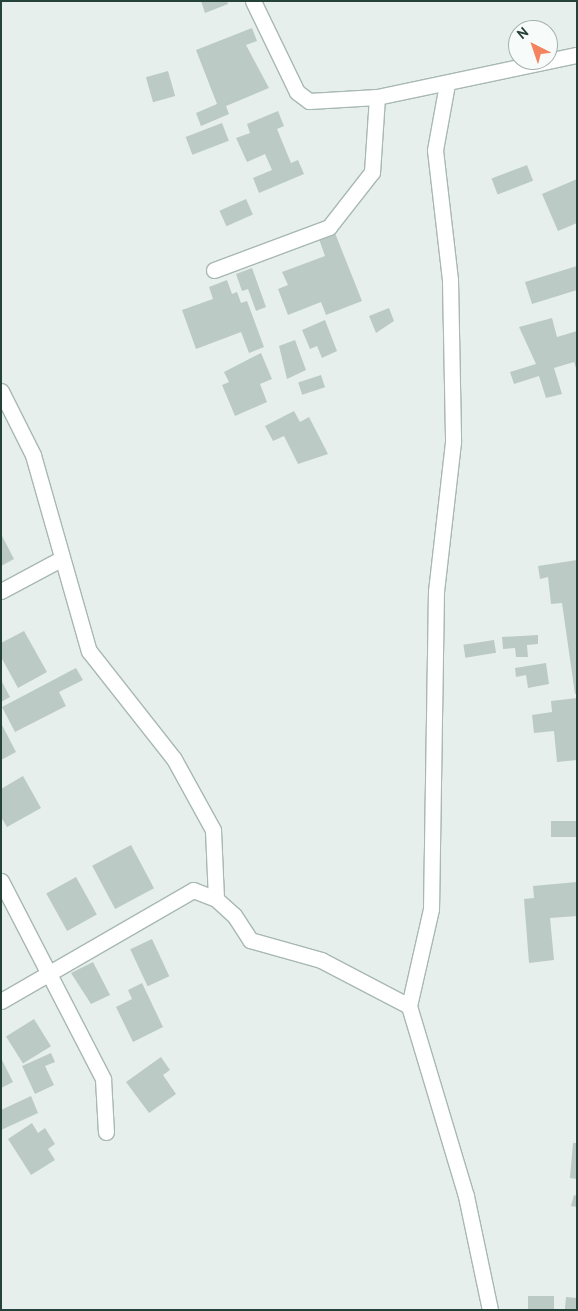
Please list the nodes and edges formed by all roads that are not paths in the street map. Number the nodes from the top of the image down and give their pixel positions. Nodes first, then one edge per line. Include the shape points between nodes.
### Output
1 (253, 1) edge
2 (577, 55) edge
3 (446, 84) junction
4 (377, 97) junction
5 (214, 270) dead end
6 (1, 392) edge
7 (62, 560) junction
8 (1, 591) edge
9 (1, 881) edge
10 (216, 899) junction
11 (51, 974) junction
12 (1, 1001) edge
13 (409, 1006) junction
14 (106, 1132) dead end
15 (490, 1310) edge

1 - 4 street via 298,92 309,101 329,103
2 - 3 street
3 - 4 street
3 - 13 street via 435,150 450,280 453,442 436,591 431,908
4 - 5 street via 372,172 329,227
6 - 7 street via 33,455
7 - 8 street
7 - 10 street via 89,651 174,759 213,830
9 - 11 street
10 - 11 street via 193,890
10 - 13 street via 234,915 250,940 321,960
11 - 12 street
11 - 14 street via 103,1079
13 - 15 street via 466,1196

